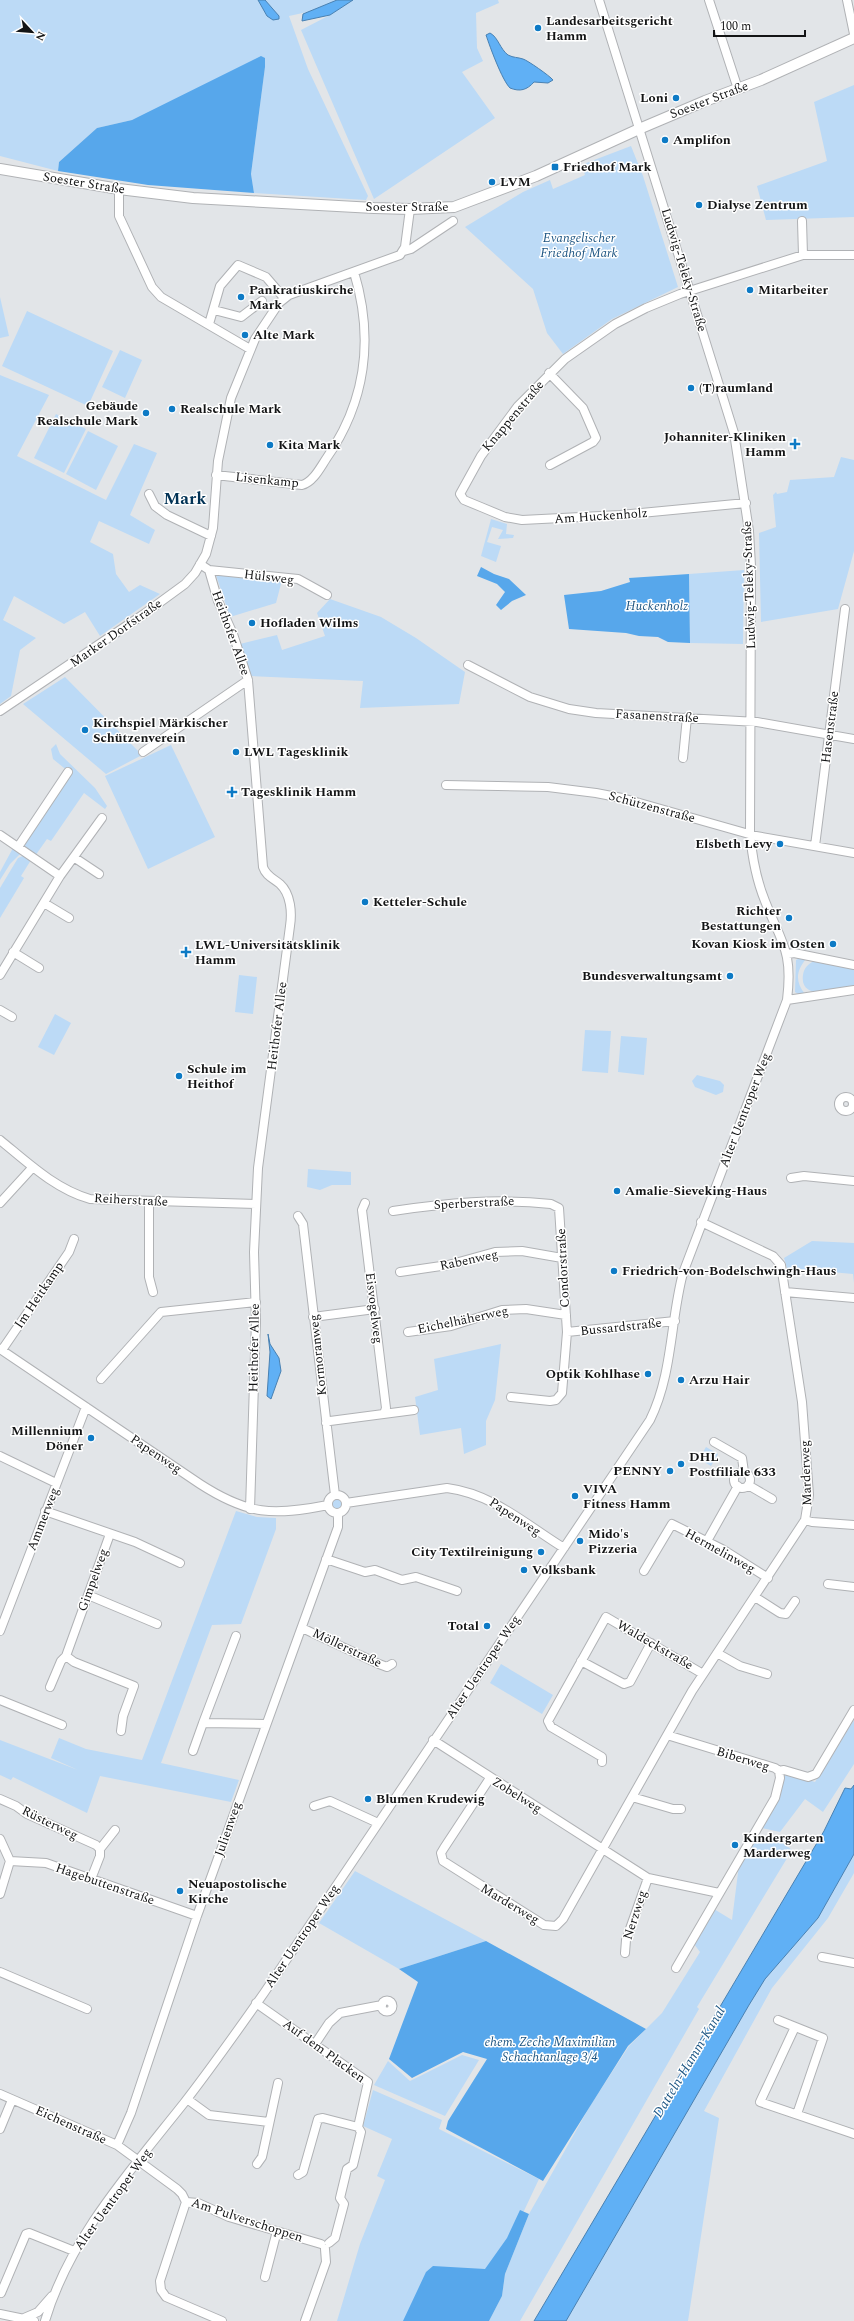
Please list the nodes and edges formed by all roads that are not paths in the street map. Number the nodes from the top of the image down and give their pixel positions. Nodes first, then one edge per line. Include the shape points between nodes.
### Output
1 (599, 0) edge
2 (709, 0) edge
3 (847, 0) edge
4 (854, 34) edge
5 (854, 38) edge
6 (738, 89) junction
7 (639, 129) junction
8 (0, 168) edge
9 (119, 189) junction
10 (410, 210) junction
11 (453, 221) dead end
12 (802, 221) dead end
13 (404, 250) junction
14 (803, 254) junction
15 (854, 256) edge
16 (354, 272) junction
17 (691, 291) junction
18 (284, 298) junction
19 (262, 301) dead end
20 (214, 310) junction
21 (208, 324) junction
22 (250, 349) junction
23 (549, 373) junction
24 (550, 464) dead end
25 (216, 474) junction
26 (149, 494) dead end
27 (460, 497) joint
28 (746, 503) junction
29 (211, 536) junction
30 (200, 564) junction
31 (209, 570) junction
32 (326, 594) dead end
33 (844, 609) dead end
34 (468, 665) dead end
35 (248, 680) junction
36 (0, 711) edge
37 (687, 717) junction
38 (751, 722) junction
39 (829, 735) junction
40 (854, 739) edge
41 (143, 752) dead end
42 (683, 758) dead end
43 (68, 772) dead end
44 (446, 785) dead end
45 (102, 818) dead end
46 (750, 833) junction
47 (0, 835) edge
48 (815, 846) junction
49 (18, 847) junction
50 (854, 853) edge
51 (75, 858) junction
52 (99, 874) dead end
53 (60, 876) junction
54 (44, 903) junction
55 (69, 918) dead end
56 (13, 952) junction
57 (788, 954) junction
58 (854, 965) edge
59 (39, 968) dead end
60 (0, 975) edge
61 (854, 990) edge
62 (787, 1000) junction
63 (0, 1010) edge
64 (12, 1017) dead end
65 (0, 1140) edge
66 (33, 1167) junction
67 (791, 1178) dead end
68 (854, 1181) edge
69 (149, 1202) junction
70 (0, 1203) edge
71 (365, 1203) dead end
72 (256, 1204) junction
73 (556, 1206) joint
74 (393, 1211) dead end
75 (298, 1216) dead end
76 (701, 1222) junction
77 (74, 1239) dead end
78 (562, 1258) junction
79 (400, 1272) dead end
80 (154, 1292) dead end
81 (785, 1292) junction
82 (854, 1298) edge
83 (256, 1302) junction
84 (375, 1309) junction
85 (566, 1314) junction
86 (313, 1317) junction
87 (675, 1322) junction
88 (408, 1332) dead end
89 (567, 1332) junction
90 (1, 1350) edge
91 (101, 1379) dead end
92 (511, 1398) dead end
93 (86, 1407) junction
94 (414, 1410) dead end
95 (384, 1414) junction
96 (326, 1423) junction
97 (714, 1442) dead end
98 (0, 1456) edge
99 (744, 1472) junction
100 (56, 1483) junction
101 (748, 1485) junction
102 (738, 1486) junction
103 (335, 1495) junction
104 (772, 1499) dead end
105 (346, 1503) junction
106 (328, 1505) junction
107 (250, 1509) junction
108 (45, 1511) junction
109 (338, 1513) junction
110 (805, 1520) junction
111 (854, 1525) edge
112 (110, 1534) junction
113 (707, 1541) junction
114 (564, 1548) junction
115 (326, 1559) junction
116 (180, 1563) dead end
117 (644, 1571) dead end
118 (768, 1578) junction
119 (828, 1584) dead end
120 (854, 1587) edge
121 (457, 1591) dead end
122 (88, 1595) junction
123 (755, 1597) junction
124 (795, 1601) dead end
125 (157, 1624) dead end
126 (302, 1628) junction
127 (0, 1631) edge
128 (236, 1636) dead end
129 (651, 1643) junction
130 (717, 1653) junction
131 (66, 1656) junction
132 (581, 1661) junction
133 (392, 1664) dead end
134 (703, 1674) junction
135 (767, 1674) dead end
136 (50, 1687) dead end
137 (0, 1700) edge
138 (854, 1710) edge
139 (203, 1723) junction
140 (266, 1724) junction
141 (62, 1725) dead end
142 (121, 1731) dead end
143 (667, 1735) junction
144 (433, 1740) junction
145 (193, 1751) dead end
146 (602, 1762) dead end
147 (779, 1771) junction
148 (490, 1778) junction
149 (632, 1797) junction
150 (0, 1799) edge
151 (314, 1806) dead end
152 (681, 1809) dead end
153 (378, 1822) junction
154 (115, 1830) dead end
155 (0, 1839) edge
156 (603, 1848) junction
157 (100, 1849) junction
158 (10, 1861) junction
159 (648, 1878) junction
160 (91, 1879) junction
161 (719, 1893) junction
162 (0, 1894) edge
163 (197, 1916) junction
164 (625, 1953) dead end
165 (822, 1957) dead end
166 (854, 1963) edge
167 (676, 1968) dead end
168 (0, 1972) edge
169 (256, 2003) junction
170 (382, 2005) dead end
171 (87, 2009) dead end
172 (778, 2020) dead end
173 (795, 2027) junction
174 (315, 2044) junction
175 (278, 2083) dead end
176 (0, 2094) edge
177 (187, 2099) junction
178 (12, 2100) junction
179 (797, 2114) junction
180 (269, 2122) junction
181 (358, 2127) junction
182 (0, 2129) edge
183 (854, 2134) edge
184 (116, 2145) junction
185 (139, 2160) junction
186 (257, 2164) dead end
187 (298, 2175) dead end
188 (186, 2202) junction
189 (277, 2231) junction
190 (325, 2245) junction
191 (74, 2251) junction
192 (265, 2277) dead end
193 (56, 2291) junction
194 (2, 2293) dead end
195 (3, 2314) edge
196 (24, 2318) junction
197 (12, 2321) edge
198 (34, 2321) edge
199 (45, 2321) edge
200 (222, 2321) edge
201 (305, 2321) edge

1 - 7 street, Ludwig-Teleky-Straße
2 - 6 street
3 - 4 street
5 - 6 main road, Soester Straße
6 - 7 main road, Soester Straße
7 - 10 main road, Soester Straße via 575,159 465,204 440,209
7 - 17 street, Ludwig-Teleky-Straße
8 - 9 main road, Soester Straße
9 - 10 main road, Soester Straße via 193,198
9 - 21 street via 119,216 152,288 161,297
10 - 13 street
11 - 13 street via 410,249
12 - 14 street
13 - 16 street via 400,255
14 - 15 street, Knappenstraße
14 - 17 street, Knappenstraße
16 - 18 street
16 - 25 street, Lisenkamp via 363,307 366,353 352,409 329,455 314,476 302,485
17 - 23 street, Knappenstraße via 646,308 615,324 582,346
17 - 28 street, Ludwig-Teleky-Straße via 734,433
18 - 20 street via 266,277 240,264 220,286
18 - 22 street, Marker Dorfstraße
19 - 20 street via 241,317
20 - 21 street
21 - 22 street
22 - 25 street, Marker Dorfstraße via 237,378 226,418
23 - 24 street via 583,408 596,438 593,442
23 - 27 street, Knappenstraße via 518,406 480,456
25 - 29 street, Marker Dorfstraße
26 - 29 street via 155,506 167,515
27 - 28 street, Am Huckenholz via 505,517 530,520 620,515
28 - 38 street, Ludwig-Teleky-Straße via 751,566
29 - 30 street, Marker Dorfstraße
30 - 31 street
30 - 36 street, Marker Dorfstraße via 185,584 87,654
31 - 32 street, Hülsweg via 298,579
31 - 35 street, Heithofer Allee
33 - 39 street, Hasenstraße
34 - 37 street, Fasanenstraße via 515,691 569,709 596,713
35 - 41 street
35 - 72 street, Heithofer Allee via 263,867 288,897 290,923 258,1168
37 - 38 street, Fasanenstraße
37 - 42 street
38 - 39 street, Fasanenstraße
38 - 46 street, Ludwig-Teleky-Straße
39 - 40 street, Fasanenstraße
39 - 48 street, Hasenstraße
43 - 49 street
44 - 46 street, Schützenstraße via 548,787 586,791 622,798
45 - 51 street
46 - 48 street, Schützenstraße
46 - 57 street, Ludwig-Teleky-Straße via 753,863 759,886
47 - 49 street
48 - 50 street, Schützenstraße
49 - 53 street
51 - 52 street
51 - 53 street
53 - 54 street
54 - 55 street
54 - 56 street
56 - 59 street
56 - 60 street
57 - 58 street
57 - 62 street, Alter Uentroper Weg via 790,975
61 - 62 street
62 - 76 street, Alter Uentroper Weg
63 - 64 street
65 - 66 street, Reiherstraße
66 - 69 street, Reiherstraße via 80,1196 101,1200
66 - 70 street
67 - 68 street via 804,1176
69 - 72 street, Reiherstraße
69 - 80 street via 149,1277
71 - 84 street, Eisvogelweg via 362,1210
72 - 83 street, Heithofer Allee via 253,1284
73 - 74 street, Sperberstraße via 496,1200 461,1201
73 - 78 street, Condorstraße via 560,1212
75 - 86 street, Kormoranweg via 302,1224
76 - 81 street, Marderweg via 773,1256 781,1265
76 - 87 street, Alter Uentroper Weg via 683,1272 677,1296
77 - 90 street, Im Heitkamp via 69,1252
78 - 79 street, Rabenweg via 522,1251 495,1252 448,1265
78 - 85 street, Condorstraße
81 - 82 street
81 - 110 street, Marderweg via 802,1402 809,1495
83 - 91 street via 161,1312
83 - 107 street, Heithofer Allee
84 - 86 street
84 - 95 street, Eisvogelweg via 386,1408
85 - 88 street, Eichelhäherweg via 532,1309 502,1310 451,1326
85 - 89 street, Condorstraße
86 - 96 street, Kormoranweg
87 - 89 street, Bussardstraße
87 - 114 street, Alter Uentroper Weg via 664,1385 657,1406 632,1449
89 - 92 street, Condorstraße via 563,1389 560,1397 550,1401
90 - 93 street, Papenweg
93 - 100 street, Ammerweg
93 - 107 street, Papenweg via 211,1491
94 - 95 street
95 - 96 street
96 - 103 street, Kormoranweg
97 - 99 street via 742,1458
98 - 100 street
99 - 101 street via 749,1476
99 - 102 street via 738,1473 734,1478
100 - 108 street, Ammerweg
101 - 102 street
101 - 104 street
102 - 113 street
103 - 105 street via 342,1496
103 - 106 street via 329,1500
105 - 109 street via 345,1508
105 - 114 street, Papenweg via 447,1488 464,1490 496,1503
106 - 107 street, Papenweg via 273,1512
106 - 109 street via 332,1512
108 - 112 street, Gimpelweg
108 - 127 street, Ammerweg
109 - 115 street, Julienweg via 338,1527
110 - 111 street
110 - 118 street, Marderweg
112 - 116 street via 136,1542
112 - 122 street, Gimpelweg
113 - 117 street, Hermelinweg via 672,1524
113 - 118 street, Hermelinweg
114 - 144 street, Alter Uentroper Weg
115 - 121 street via 364,1572 375,1570 402,1580 416,1577
115 - 126 street, Julienweg
118 - 123 street, Marderweg
119 - 120 street
122 - 125 street
122 - 131 street, Gimpelweg
123 - 124 street via 780,1613 786,1614
123 - 130 street, Marderweg
126 - 133 street, Möllerstraße via 379,1664 387,1667
126 - 140 street, Julienweg
128 - 139 street
129 - 132 street via 630,1682 624,1684
129 - 132 street, Waldeckstraße via 606,1617
129 - 134 street, Waldeckstraße
130 - 134 street, Marderweg
130 - 135 street via 740,1666
131 - 136 street, Gimpelweg via 61,1661
131 - 142 street via 74,1662 134,1686 123,1716
132 - 146 street via 548,1723 551,1728 602,1757
134 - 143 street, Marderweg
137 - 141 street
138 - 147 street via 816,1774 808,1777
139 - 140 street
139 - 145 street
140 - 163 street, Julienweg
143 - 147 street, Biberweg
143 - 149 street, Marderweg
144 - 148 street, Zobelweg
144 - 153 street, Alter Uentroper Weg
147 - 161 street, Biberweg via 780,1778 775,1798
148 - 156 street, Zobelweg
148 - 156 street, Marderweg via 441,1853 442,1861 447,1865 544,1925 552,1927 560,1923
149 - 152 street
149 - 156 street, Marderweg
150 - 157 street, Rüsterweg
151 - 153 street via 330,1801
153 - 169 street, Alter Uentroper Weg
154 - 157 street
155 - 158 street
156 - 159 street
157 - 160 street via 100,1856
158 - 160 street, Hagebuttenstraße via 46,1863
158 - 162 street
159 - 161 street
159 - 164 street, Nerzweg via 626,1940
160 - 163 street, Hagebuttenstraße
161 - 167 street, Biberweg
163 - 184 street, Julienweg via 131,2113
165 - 166 street
168 - 171 street
169 - 174 street, Auf dem Placken
169 - 177 street, Alter Uentroper Weg
170 - 174 street via 340,2013
172 - 173 street
173 - 179 street via 823,2038
173 - 179 street via 760,2102
174 - 181 street, Auf dem Placken via 368,2082
175 - 180 street
176 - 178 street, Eichenstraße
177 - 180 street via 209,2115
177 - 185 street, Alter Uentroper Weg
178 - 182 street
178 - 184 street, Eichenstraße
179 - 183 street
180 - 186 street via 262,2157
181 - 187 street via 318,2119 303,2172
181 - 190 street, Auf dem Placken via 361,2132 353,2165 347,2169 340,2198 344,2204 335,2238
184 - 185 street, Eichenstraße
185 - 188 street, Am Pulverschoppen via 182,2194
185 - 191 street, Alter Uentroper Weg
188 - 189 street, Am Pulverschoppen via 198,2203 229,2217
188 - 200 street via 160,2281 161,2290 166,2297
189 - 190 street, Am Pulverschoppen
189 - 192 street
190 - 201 street, Auf dem Placken via 326,2262
191 - 193 street, Alter Uentroper Weg
191 - 194 street via 26,2234
193 - 196 street via 38,2312
193 - 199 street, Alter Uentroper Weg
195 - 196 street
195 - 197 street
196 - 198 street

